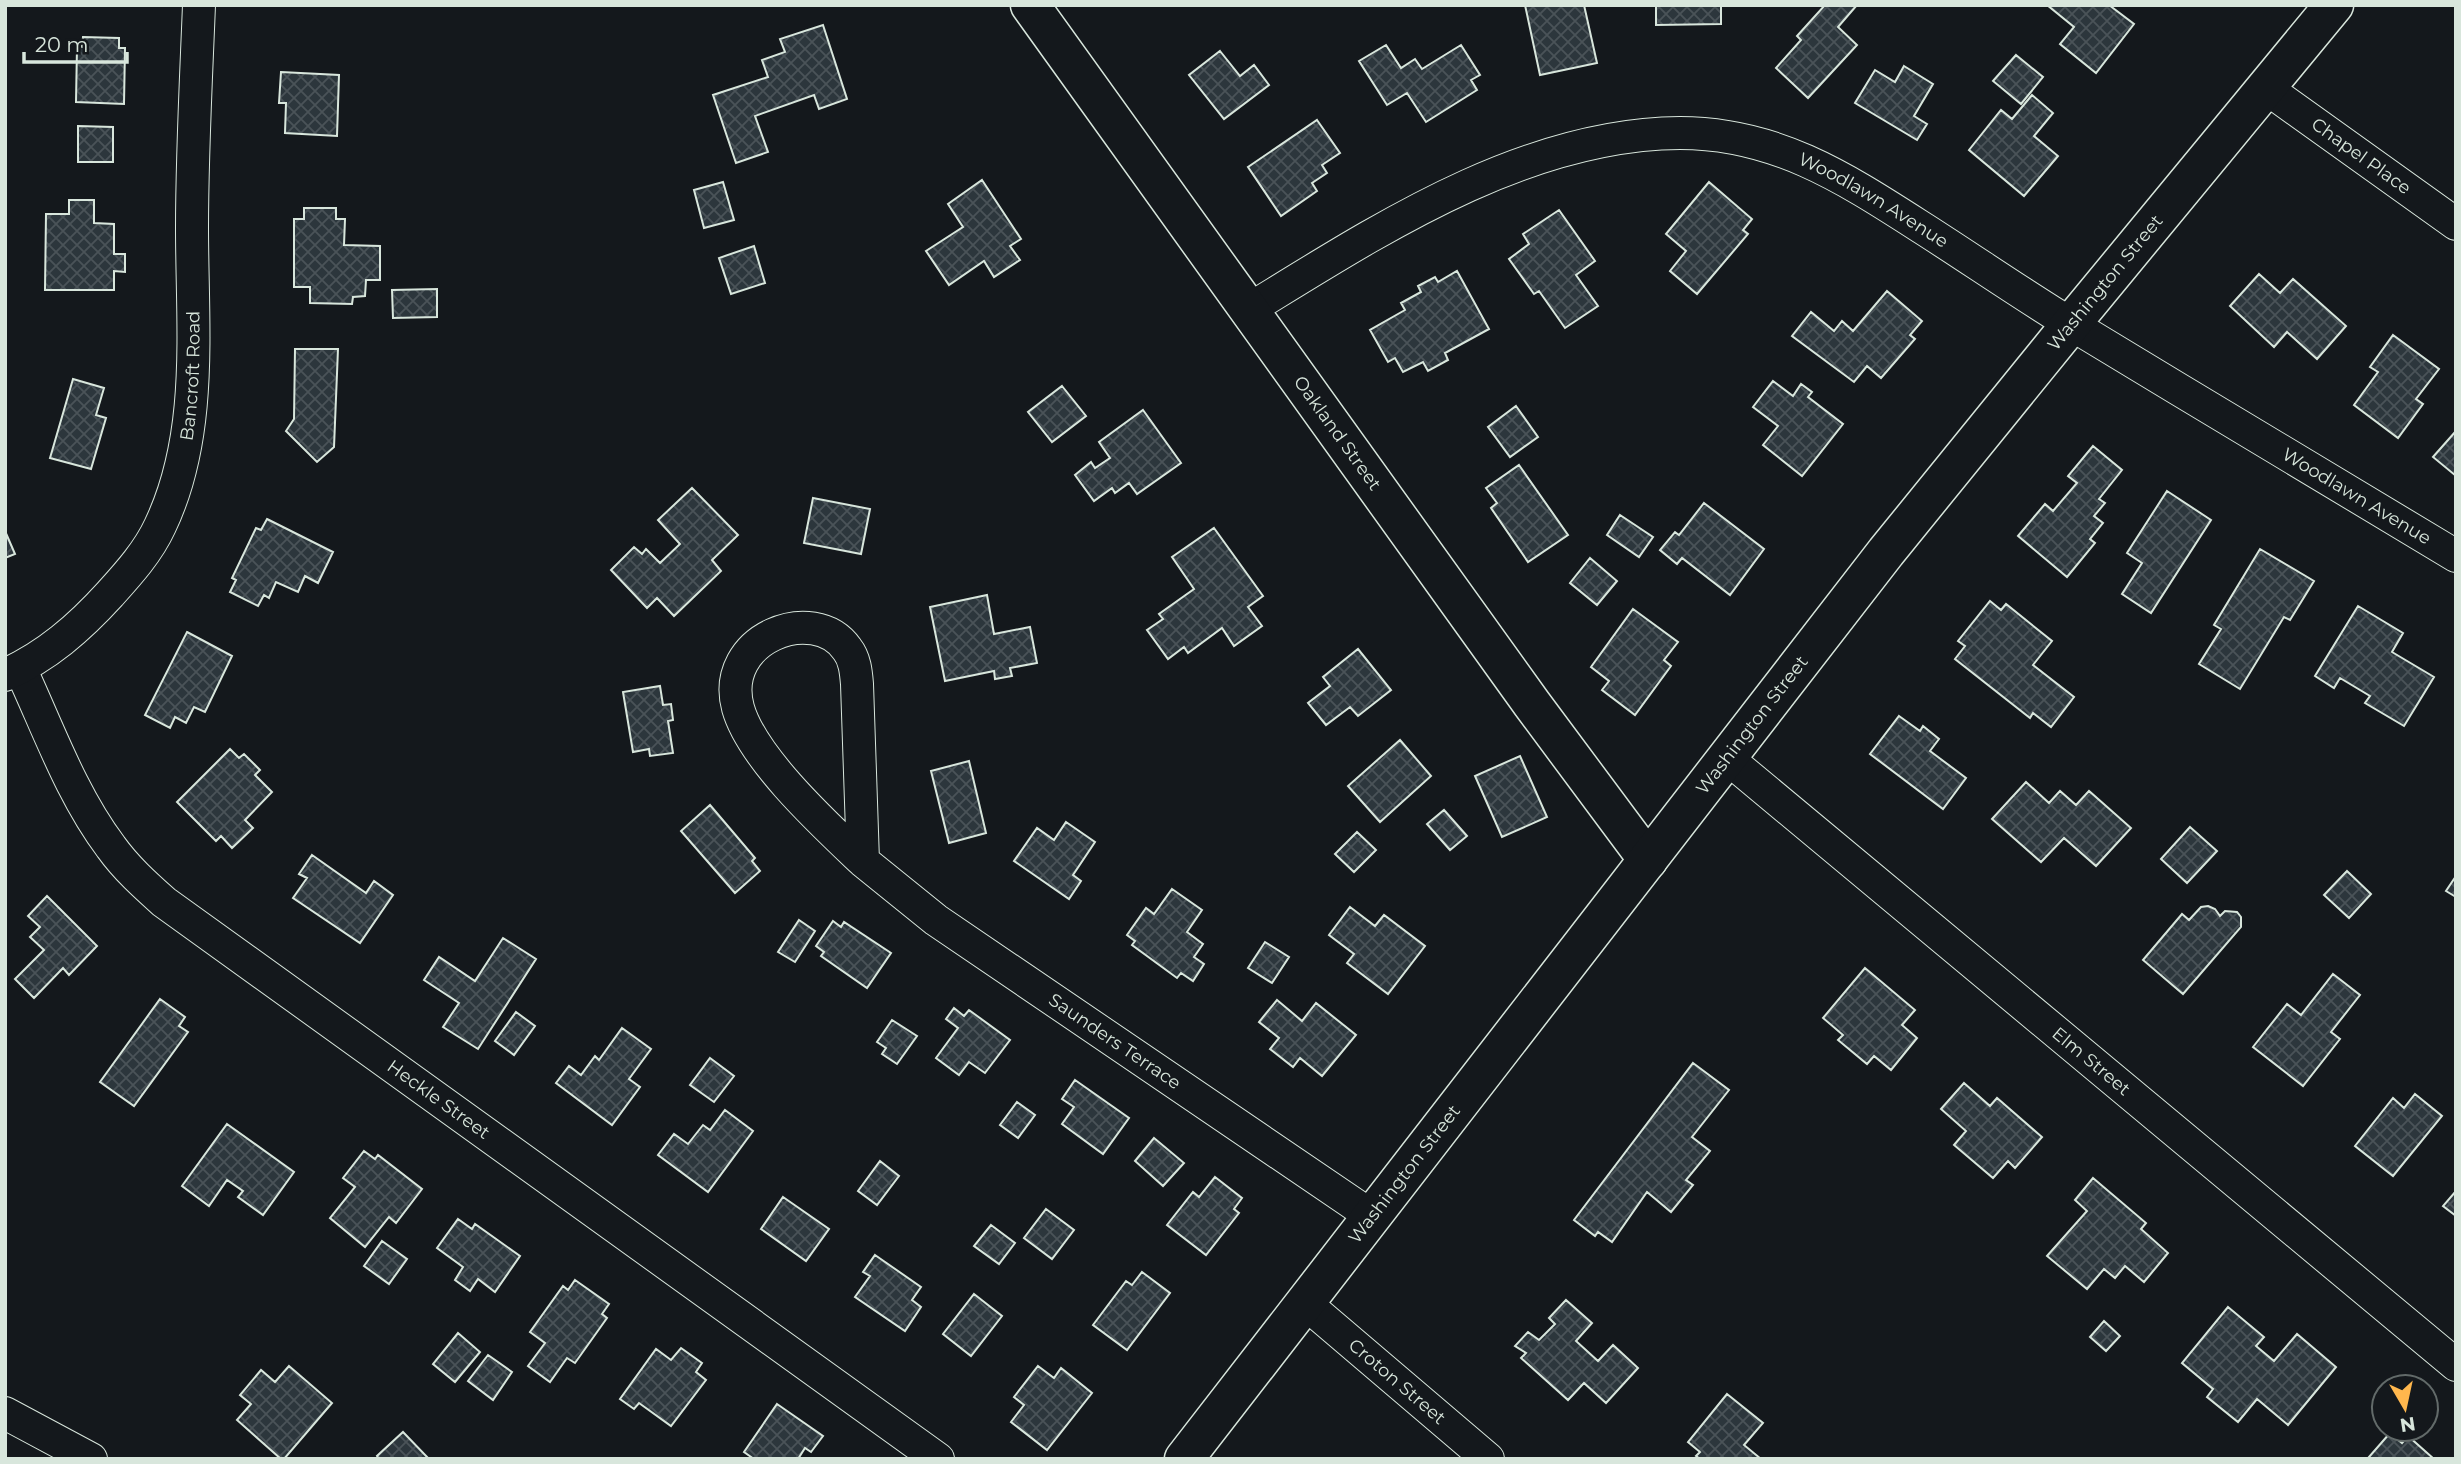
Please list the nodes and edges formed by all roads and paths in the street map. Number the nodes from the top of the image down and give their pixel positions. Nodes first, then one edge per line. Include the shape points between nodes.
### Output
1 (199, 5) edge
2 (1030, 5) edge
3 (2334, 5) edge
4 (2266, 88) junction
5 (2456, 224) edge
6 (1248, 310) junction
7 (2071, 324) junction
8 (2456, 556) edge
9 (13, 671) edge
10 (1727, 758) junction
11 (1648, 860) junction
12 (863, 861) junction
13 (1373, 1217) junction
14 (1305, 1303) junction
15 (2456, 1365) edge
16 (5, 1413) edge
17 (90, 1459) edge
18 (938, 1459) edge
19 (1184, 1459) edge
20 (1488, 1459) edge

1 - 9 street, Bancroft Road via 192,393 180,466 159,528 131,570 73,632
2 - 6 main road, Oakland Street
3 - 4 main road, Washington Street
4 - 5 street, Chapel Place
4 - 7 main road, Washington Street
6 - 7 street, Woodlawn Avenue via 1388,225 1510,169 1585,145 1679,133 1738,138 1821,166
6 - 11 main road, Oakland Street
7 - 8 street, Woodlawn Avenue
7 - 10 main road, Washington Street
9 - 18 street, Heckle Street via 84,807 118,856 164,902
10 - 11 main road, Washington Street
10 - 15 street, Elm Street
11 - 13 main road, Washington Street
12 - 12 street, Saunders Terrace via 783,779 751,736 738,708 735,692 740,663 759,642 786,630 823,632 846,647 852,657 857,684
12 - 13 street, Saunders Terrace via 927,913
13 - 14 main road, Washington Street
14 - 19 main road, Washington Street
14 - 20 street, Croton Street
16 - 17 street

